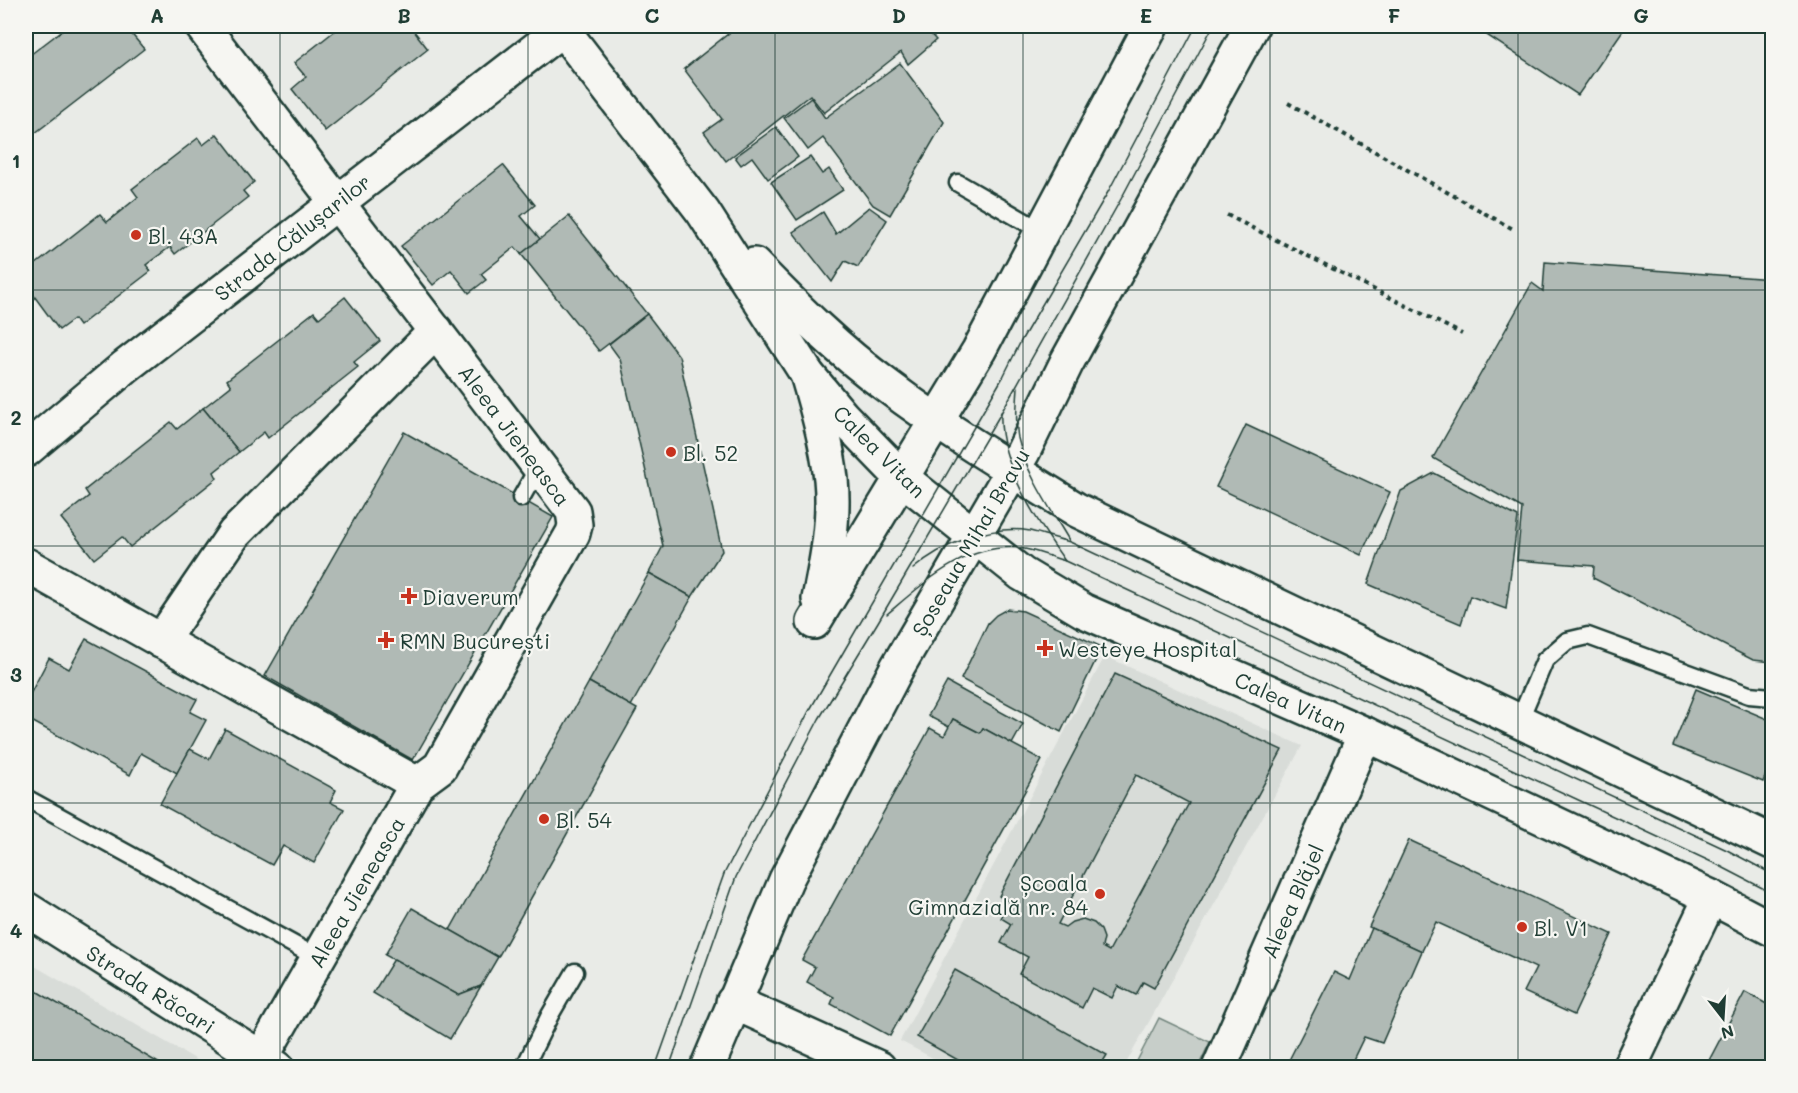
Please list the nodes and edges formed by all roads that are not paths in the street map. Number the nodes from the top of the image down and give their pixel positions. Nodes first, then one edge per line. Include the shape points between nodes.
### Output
1 (202, 26) edge
2 (1151, 26) edge
3 (1252, 26) edge
4 (561, 27) edge
5 (958, 183) dead end
6 (338, 202) junction
7 (703, 212) junction
8 (1041, 231) junction
9 (436, 331) junction
10 (807, 374) junction
11 (937, 421) junction
12 (26, 450) edge
13 (539, 466) junction
14 (1012, 470) junction
15 (902, 478) junction
16 (521, 498) dead end
17 (974, 536) junction
18 (26, 565) edge
19 (161, 641) junction
20 (1773, 697) edge
21 (1519, 722) junction
22 (1365, 734) junction
23 (417, 784) junction
24 (26, 798) edge
25 (1773, 842) edge
26 (1711, 897) junction
27 (26, 909) edge
28 (1773, 930) edge
29 (318, 958) junction
30 (575, 972) dead end
31 (733, 1002) junction
32 (269, 1063) edge
33 (870, 1066) edge
34 (524, 1068) edge
35 (707, 1068) edge
36 (1219, 1068) edge
37 (1629, 1068) edge

1 - 6 main road, Aleea Jieneasca
2 - 8 main road
3 - 14 main road, Șoseaua Mihai Bravu
4 - 6 main road, Strada Călușarilor
4 - 7 main road, Calea Vitan
5 - 8 lane
6 - 9 main road, Aleea Jieneasca
6 - 12 main road, Strada Călușarilor via 126,366
7 - 10 main road, Calea Vitan
7 - 11 main road, Calea Vitan via 811,324 885,385
8 - 11 main road
9 - 13 main road, Aleea Jieneasca
9 - 19 main road via 234,534
10 - 15 main road, Calea Vitan via 849,425
10 - 15 main road via 831,480 828,552 814,622
11 - 14 main road, Calea Vitan
11 - 15 main road
13 - 16 lane
13 - 23 main road, Aleea Jieneasca via 573,511 573,533 440,767
14 - 17 main road, Șoseaua Mihai Bravu
14 - 21 main road, Calea Vitan via 1106,525
15 - 17 main road, Calea Vitan
17 - 22 main road, Calea Vitan via 1037,585 1084,611
17 - 31 main road, Șoseaua Mihai Bravu via 898,666 786,880
18 - 19 main road
19 - 23 main road via 376,750
20 - 21 lane via 1749,695 1588,636 1567,641 1545,660
21 - 25 main road, Calea Vitan
22 - 26 main road, Calea Vitan
22 - 36 main road, Aleea Blăjel
23 - 29 main road, Aleea Jieneasca
24 - 29 lane
26 - 28 main road, Calea Vitan
26 - 37 main road
27 - 32 main road, Strada Răcari
29 - 32 main road, Aleea Jieneasca
30 - 34 lane
31 - 33 main road
31 - 35 main road, Șoseaua Mihai Bravu

